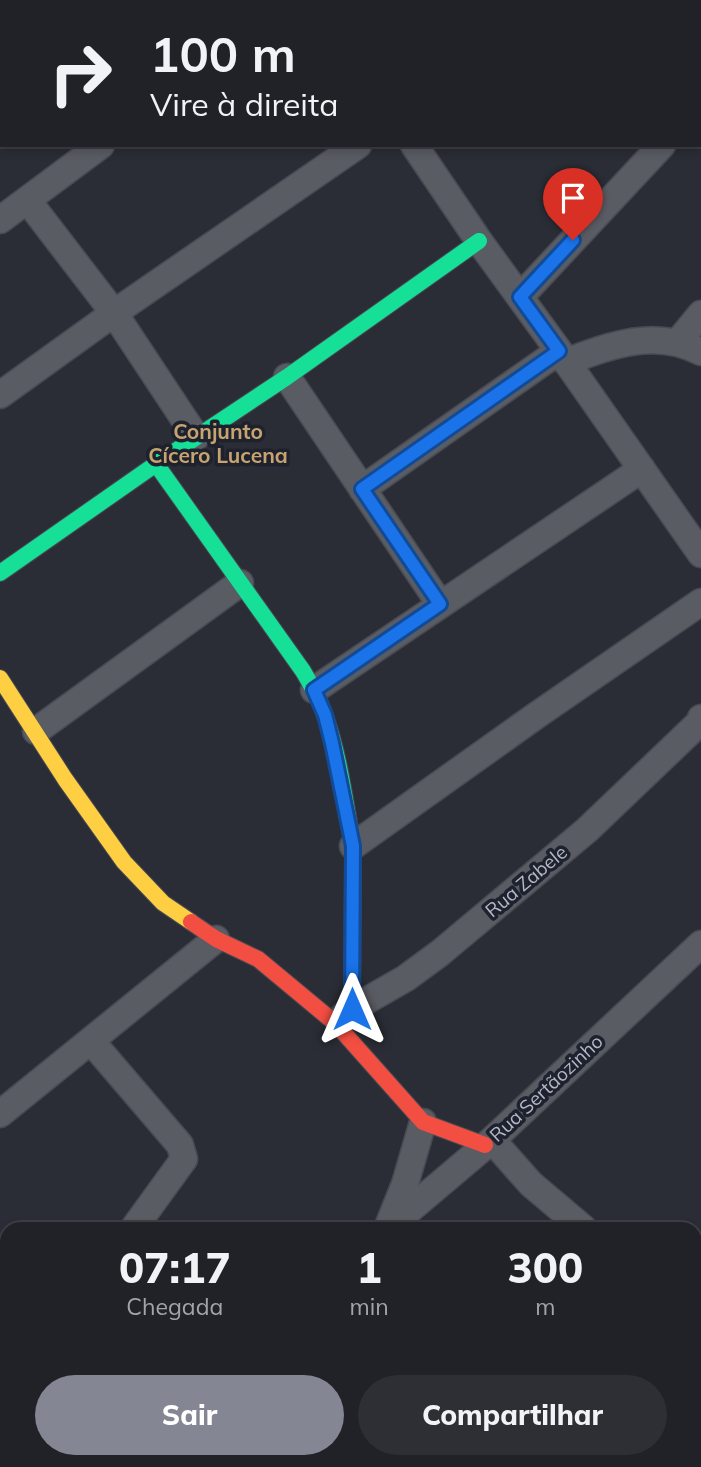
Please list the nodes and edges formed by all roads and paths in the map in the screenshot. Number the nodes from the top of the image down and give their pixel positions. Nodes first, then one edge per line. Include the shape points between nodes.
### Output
1 (355, 147) edge
2 (415, 147) edge
3 (660, 147) edge
4 (87, 149) edge
5 (28, 201) junction
6 (0, 220) edge
7 (479, 241) junction
8 (520, 297) junction
9 (114, 313) junction
10 (701, 314) edge
11 (689, 347) edge
12 (563, 357) junction
13 (288, 377) junction
14 (0, 395) edge
15 (196, 437) junction
16 (156, 464) junction
17 (642, 469) junction
18 (362, 489) junction
19 (701, 554) edge
20 (0, 573) edge
21 (240, 583) junction
22 (701, 602) edge
23 (440, 604) junction
24 (3, 689) edge
25 (314, 690) junction
26 (701, 718) edge
27 (36, 731) junction
28 (353, 846) junction
29 (216, 939) junction
30 (701, 944) edge
31 (344, 1016) junction
32 (91, 1041) junction
33 (0, 1114) edge
34 (423, 1122) junction
35 (489, 1142) junction
36 (138, 1222) edge
37 (390, 1222) edge
38 (395, 1222) edge
39 (576, 1222) edge

1 - 9 street
2 - 7 street
3 - 8 street
4 - 5 street
5 - 6 street
5 - 9 street
7 - 8 street
7 - 13 street
8 - 12 street
9 - 14 street
9 - 15 street
10 - 11 street
11 - 12 street via 655,340
12 - 17 street
12 - 18 street
13 - 15 street
13 - 18 street
15 - 16 street
16 - 20 street
16 - 21 street
17 - 19 street
17 - 23 street
18 - 23 street
21 - 25 street
21 - 27 street
22 - 28 street
23 - 25 street
24 - 27 street
25 - 28 street via 325,715
26 - 31 street, Rua Zabele via 587,830 440,953
27 - 29 street via 124,862 163,903
28 - 31 street
29 - 31 street via 258,959
29 - 32 street
30 - 35 street, Rua Sertãozinho
31 - 34 street
32 - 33 street
32 - 36 street via 180,1145 184,1159
34 - 35 street
34 - 37 street
35 - 38 street, Rua Sertãozinho
35 - 39 street

